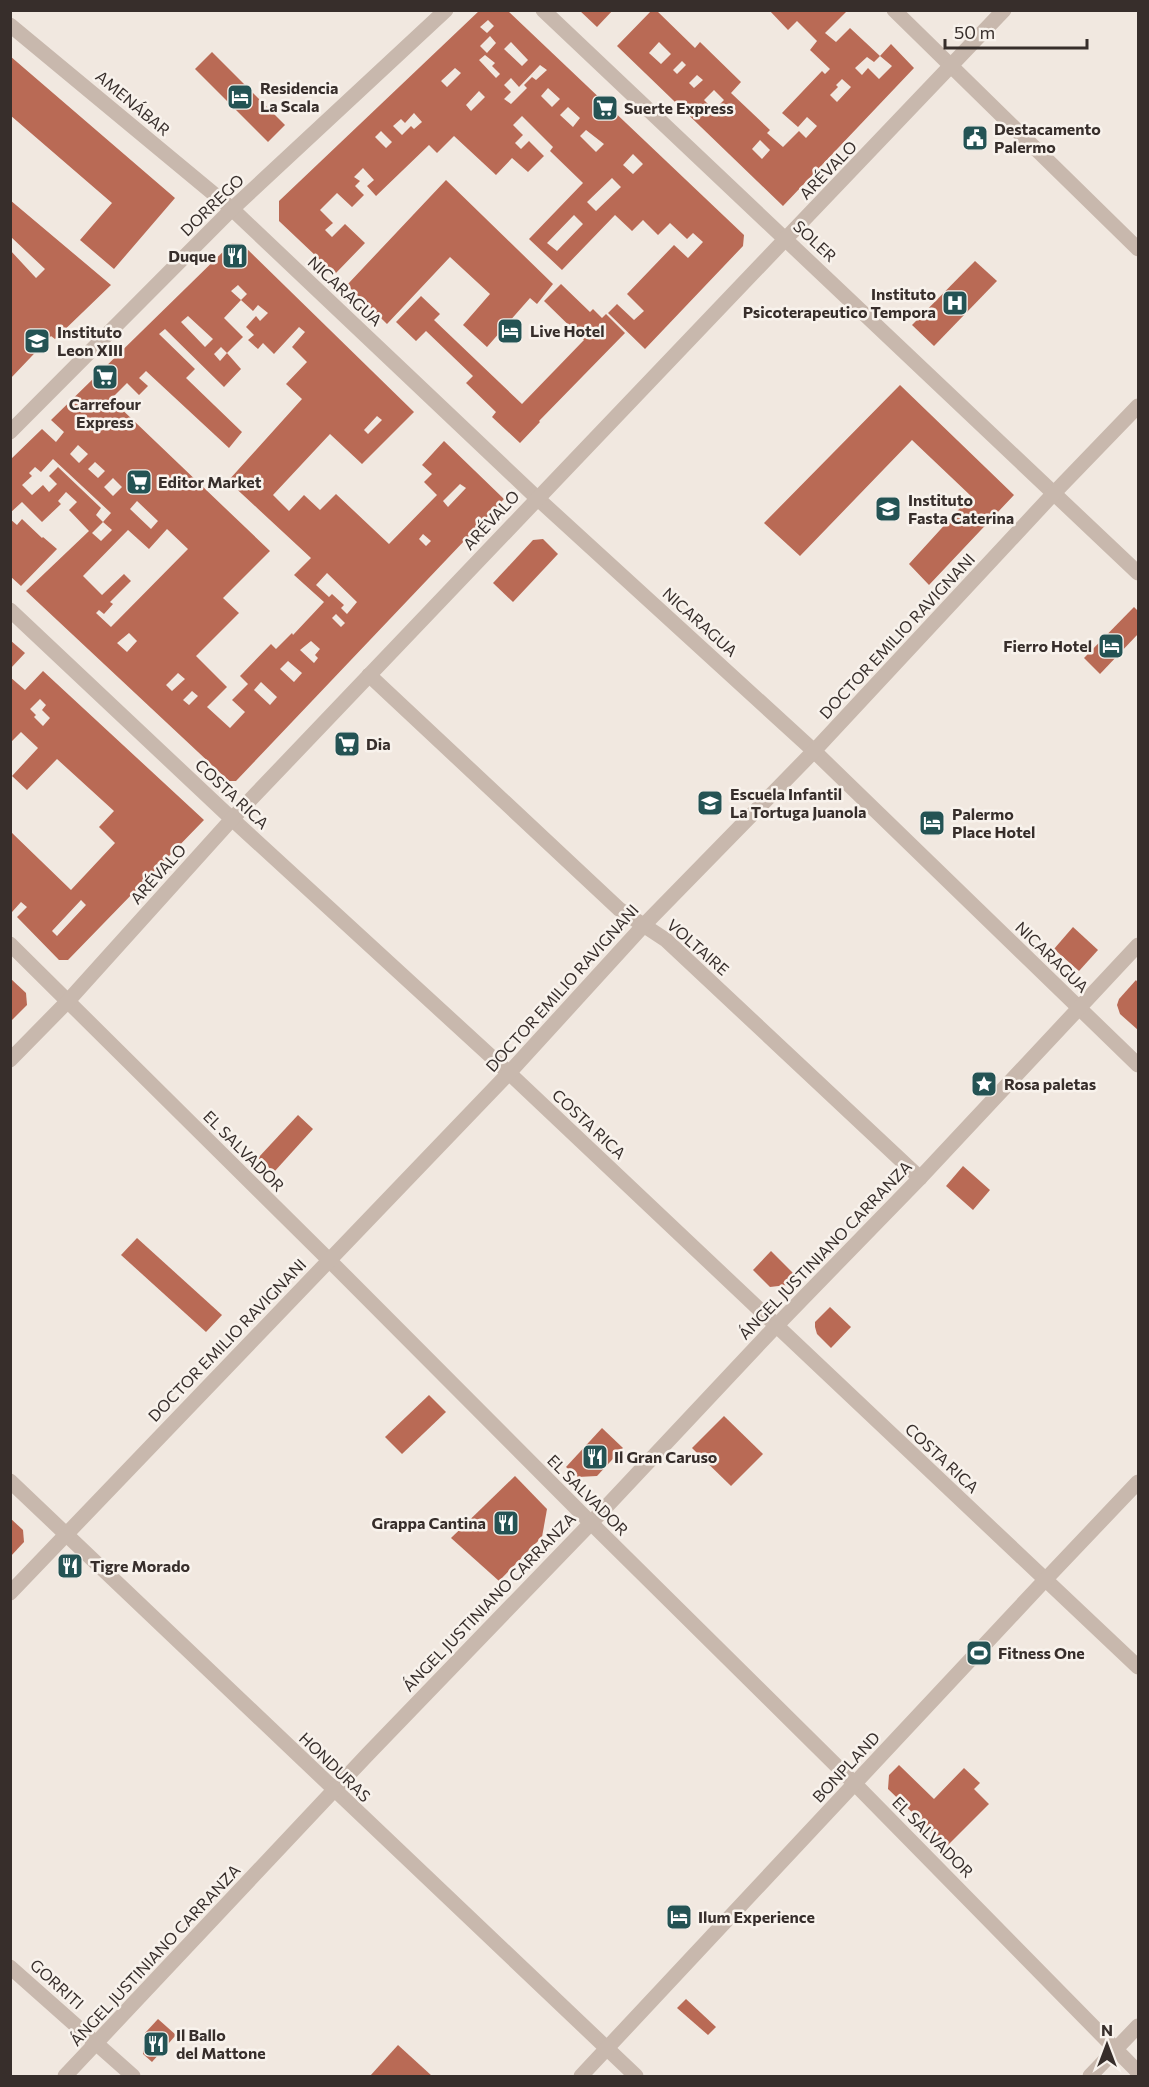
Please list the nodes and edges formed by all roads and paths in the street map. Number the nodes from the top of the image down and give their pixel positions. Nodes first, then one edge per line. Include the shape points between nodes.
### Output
1 (446, 10) edge
2 (543, 10) edge
3 (894, 10) edge
4 (1004, 10) edge
5 (10, 25) edge
6 (951, 67) junction
7 (232, 209) junction
8 (786, 239) junction
9 (1138, 249) edge
10 (1138, 406) edge
11 (10, 432) edge
12 (1055, 492) junction
13 (537, 498) junction
14 (1138, 573) edge
15 (10, 610) edge
16 (369, 675) junction
17 (814, 751) junction
18 (232, 819) junction
19 (644, 925) junction
20 (10, 944) edge
21 (1138, 945) edge
22 (68, 1001) junction
23 (1078, 1007) junction
24 (10, 1060) edge
25 (1138, 1065) edge
26 (509, 1073) junction
27 (920, 1178) junction
28 (329, 1260) junction
29 (776, 1326) junction
30 (10, 1481) edge
31 (1138, 1482) edge
32 (591, 1523) junction
33 (67, 1534) junction
34 (1045, 1580) junction
35 (10, 1593) edge
36 (1138, 1667) edge
37 (855, 1784) junction
38 (334, 1791) junction
39 (10, 1967) edge
40 (1138, 2026) edge
41 (96, 2043) junction
42 (607, 2049) junction
43 (1117, 2049) junction
44 (1138, 2072) edge
45 (65, 2076) edge
46 (133, 2076) edge
47 (580, 2076) edge
48 (636, 2076) edge
49 (1090, 2076) edge

1 - 7 street, DORREGO
2 - 8 street, SOLER
3 - 6 street
4 - 6 street, ARÉVALO
5 - 7 street, AMENÁBAR
6 - 8 street, ARÉVALO
6 - 9 street
7 - 11 street, DORREGO
7 - 13 street, NICARAGUA
8 - 12 street, SOLER
8 - 13 street, ARÉVALO
10 - 12 street, DOCTOR EMILIO RAVIGNANI
12 - 14 street, SOLER
12 - 17 street, DOCTOR EMILIO RAVIGNANI
13 - 16 street, ARÉVALO
13 - 17 street, NICARAGUA
15 - 18 street, COSTA RICA
16 - 18 street, ARÉVALO
16 - 19 street, VOLTAIRE via 619,909
17 - 19 street, DOCTOR EMILIO RAVIGNANI
17 - 23 street, NICARAGUA
18 - 22 street, ARÉVALO
18 - 26 street, COSTA RICA
19 - 26 street, DOCTOR EMILIO RAVIGNANI
19 - 27 street, VOLTAIRE via 666,940
20 - 22 street, EL SALVADOR
21 - 23 street, ÁNGEL JUSTINIANO CARRANZA
22 - 24 street, ARÉVALO
22 - 28 street, EL SALVADOR
23 - 25 street, NICARAGUA
23 - 27 street, ÁNGEL JUSTINIANO CARRANZA
26 - 28 street, DOCTOR EMILIO RAVIGNANI
26 - 29 street, COSTA RICA
27 - 29 street, ÁNGEL JUSTINIANO CARRANZA
28 - 32 street, EL SALVADOR
28 - 33 street, DOCTOR EMILIO RAVIGNANI
29 - 32 street, ÁNGEL JUSTINIANO CARRANZA
29 - 34 street, COSTA RICA
30 - 33 street, HONDURAS
31 - 34 street, BONPLAND
32 - 37 street, EL SALVADOR
32 - 38 street, ÁNGEL JUSTINIANO CARRANZA
33 - 35 street, DOCTOR EMILIO RAVIGNANI
33 - 38 street, HONDURAS
34 - 36 street, COSTA RICA
34 - 37 street, BONPLAND
37 - 42 street, BONPLAND
37 - 43 street, EL SALVADOR
38 - 41 street, ÁNGEL JUSTINIANO CARRANZA
38 - 42 street, HONDURAS
39 - 41 street, GORRITI
40 - 43 street
41 - 45 street, ÁNGEL JUSTINIANO CARRANZA
41 - 46 street, GORRITI
42 - 47 street, BONPLAND
42 - 48 street, HONDURAS
43 - 44 street, EL SALVADOR
43 - 49 street

